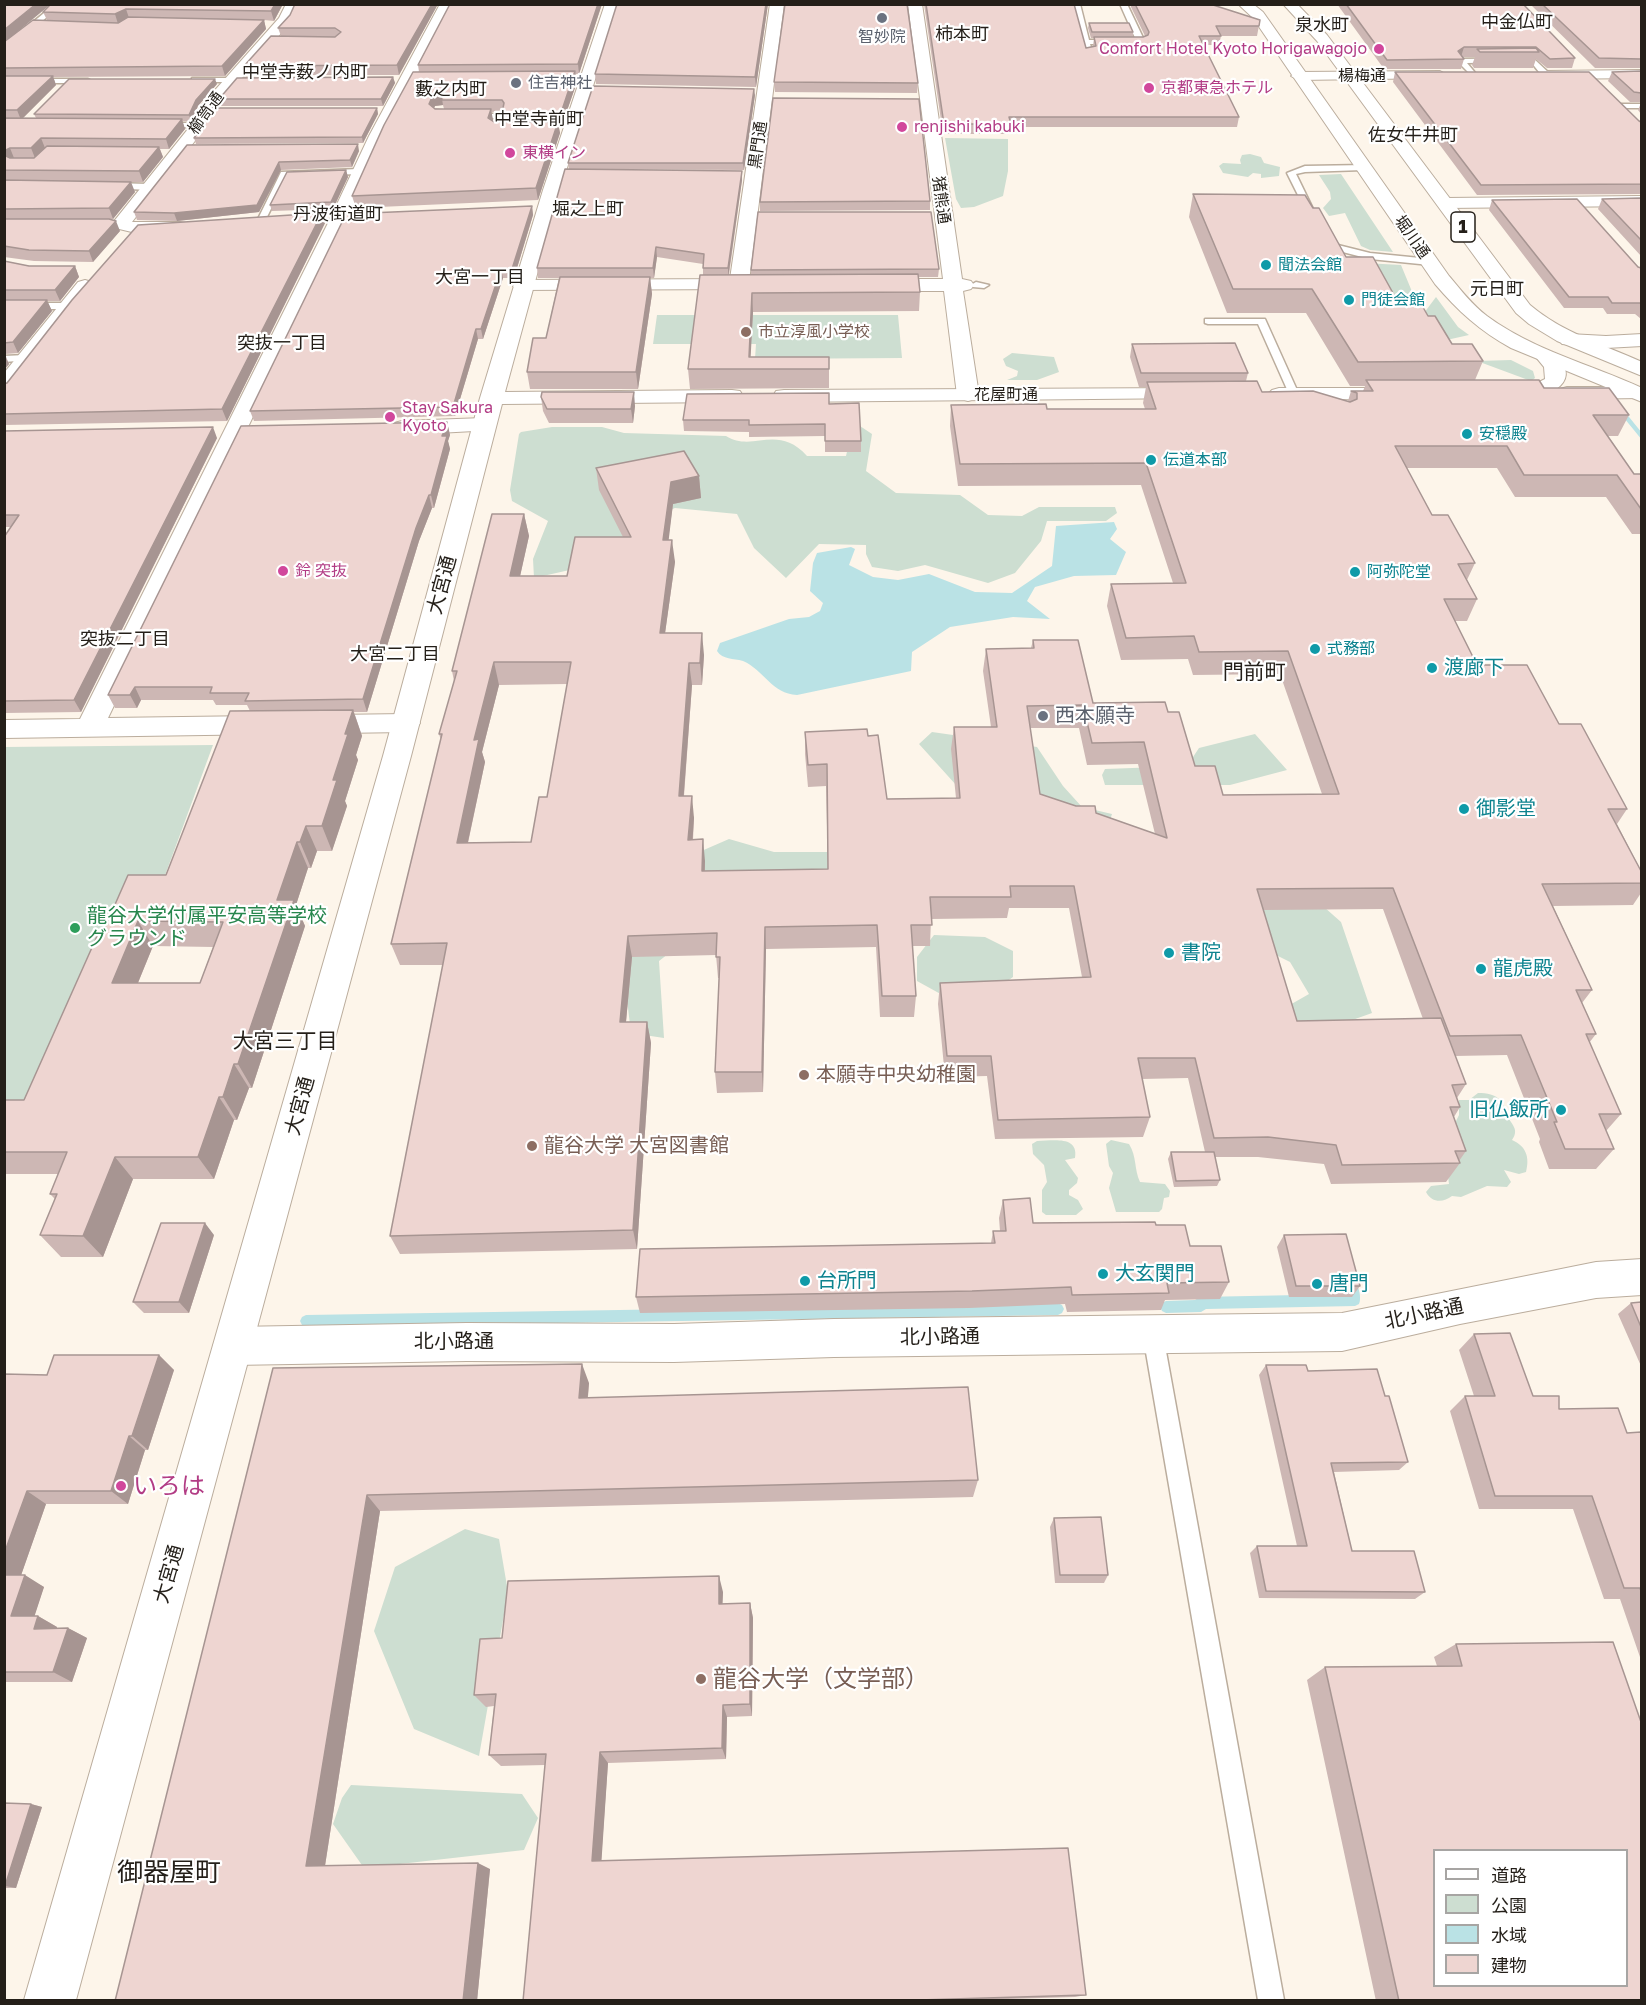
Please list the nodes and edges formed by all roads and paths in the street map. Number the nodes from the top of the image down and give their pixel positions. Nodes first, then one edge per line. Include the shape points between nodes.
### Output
1 (60, 4) edge
2 (293, 4) edge
3 (447, 4) edge
4 (612, 4) edge
5 (777, 4) edge
6 (915, 4) edge
7 (1076, 4) edge
8 (1123, 4) edge
9 (1229, 4) edge
10 (1244, 4) edge
11 (1289, 4) edge
12 (1258, 15) junction
13 (1323, 17) dead end
14 (36, 25) junction
15 (46, 25) edge
16 (1322, 38) junction
17 (4, 40) edge
18 (16, 41) junction
19 (1086, 42) junction
20 (4, 50) edge
21 (1089, 54) edge
22 (1575, 59) edge
23 (1591, 74) junction
24 (1641, 74) edge
25 (1298, 76) junction
26 (1350, 76) junction
27 (187, 80) edge
28 (231, 80) junction
29 (255, 80) edge
30 (4, 81) edge
31 (68, 81) junction
32 (99, 81) edge
33 (60, 88) edge
34 (1638, 112) edge
35 (208, 115) junction
36 (458, 116) edge
37 (152, 125) edge
38 (519, 129) edge
39 (1363, 167) junction
40 (359, 171) junction
41 (105, 186) edge
42 (149, 187) junction
43 (1578, 201) junction
44 (1641, 201) edge
45 (1446, 203) junction
46 (1300, 212) edge
47 (364, 216) edge
48 (340, 217) junction
49 (318, 218) edge
50 (262, 219) junction
51 (284, 219) edge
52 (1594, 219) edge
53 (241, 221) edge
54 (1316, 221) junction
55 (122, 226) junction
56 (198, 226) edge
57 (121, 245) edge
58 (1430, 262) junction
59 (77, 270) dead end
60 (739, 285) junction
61 (763, 285) edge
62 (858, 285) edge
63 (969, 285) junction
64 (523, 286) junction
65 (4, 306) edge
66 (68, 306) junction
67 (1208, 321) dead end
68 (1641, 339) edge
69 (1569, 340) junction
70 (1545, 356) junction
71 (4, 358) edge
72 (26, 358) junction
73 (1641, 370) edge
74 (4, 389) edge
75 (1499, 393) edge
76 (1521, 393) junction
77 (1204, 394) edge
78 (1260, 394) edge
79 (1294, 394) junction
80 (1420, 394) edge
81 (968, 395) junction
82 (1639, 395) edge
83 (1310, 408) edge
84 (488, 412) junction
85 (379, 428) edge
86 (257, 430) edge
87 (212, 431) edge
88 (234, 431) junction
89 (406, 723) junction
90 (90, 727) junction
91 (4, 729) edge
92 (1641, 1277) edge
93 (1153, 1335) junction
94 (233, 1347) junction
95 (50, 2001) edge
96 (1272, 2001) edge

1 - 14 lane
2 - 28 main road, 櫛笥通 via 274,25 271,41
3 - 40 main road via 406,79 384,110
4 - 64 main road, 大宮通 via 566,129 560,174 536,208
5 - 60 main road, 黒門通 via 765,95 748,175 754,216
6 - 63 main road, 猪熊通 via 922,100 938,215
7 - 19 lane
8 - 19 lane via 1141,42
9 - 12 main road
10 - 12 main road, 堀川通 / 1
11 - 16 main road, 1
12 - 25 main road, 堀川通 / 1
13 - 16 main road
14 - 15 lane
14 - 18 lane
16 - 26 main road, 1
17 - 18 lane
18 - 20 lane
19 - 21 lane
22 - 23 main road
23 - 24 main road, 楊梅通
23 - 26 main road, 楊梅通
23 - 34 main road via 1614,98
25 - 26 main road, 楊梅通
25 - 39 main road, 堀川通 / 1
26 - 45 main road, 1
27 - 28 lane
28 - 29 lane
28 - 35 main road, 櫛笥通
30 - 31 lane
31 - 32 lane
31 - 33 lane
35 - 37 lane
35 - 42 main road, 櫛笥通
36 - 38 lane via 501,116 496,129
39 - 54 lane via 1312,168 1291,173
39 - 58 main road, 堀川通 / 1
40 - 48 main road
40 - 50 lane via 284,174
41 - 42 lane
42 - 55 main road, 櫛笥通
43 - 44 main road
43 - 45 main road
43 - 52 main road
45 - 69 main road, 1 via 1518,304
46 - 54 lane
47 - 48 main road
48 - 49 main road
48 - 88 main road
50 - 51 main road
50 - 53 main road
54 - 58 lane via 1330,246 1346,252
55 - 56 main road
55 - 57 main road, 櫛笥通
58 - 70 main road, 堀川通 / 1 via 1480,319
59 - 66 main road via 99,270
60 - 61 main road
60 - 64 main road
62 - 63 main road
63 - 81 main road, 猪熊通
64 - 84 main road, 大宮通
65 - 66 lane
66 - 72 main road
67 - 79 lane via 1262,321
68 - 69 main road
69 - 73 main road, 1
70 - 76 main road via 1556,368 1554,382
70 - 82 main road, 堀川通 / 1
71 - 72 lane
72 - 74 main road
75 - 76 main road
76 - 82 main road
77 - 81 main road, 花屋町通
78 - 79 main road
79 - 80 main road
79 - 83 lane via 1299,405
81 - 84 main road, 花屋町通 via 761,396
84 - 85 main road, 花屋町通
84 - 89 main road, 大宮通
86 - 88 main road
87 - 88 main road
88 - 90 main road
89 - 90 main road
89 - 94 main road, 大宮通
90 - 91 main road
92 - 93 main road, 北小路通 via 1596,1280 1342,1332
93 - 94 main road, 北小路通
93 - 96 lane
94 - 95 main road, 大宮通

